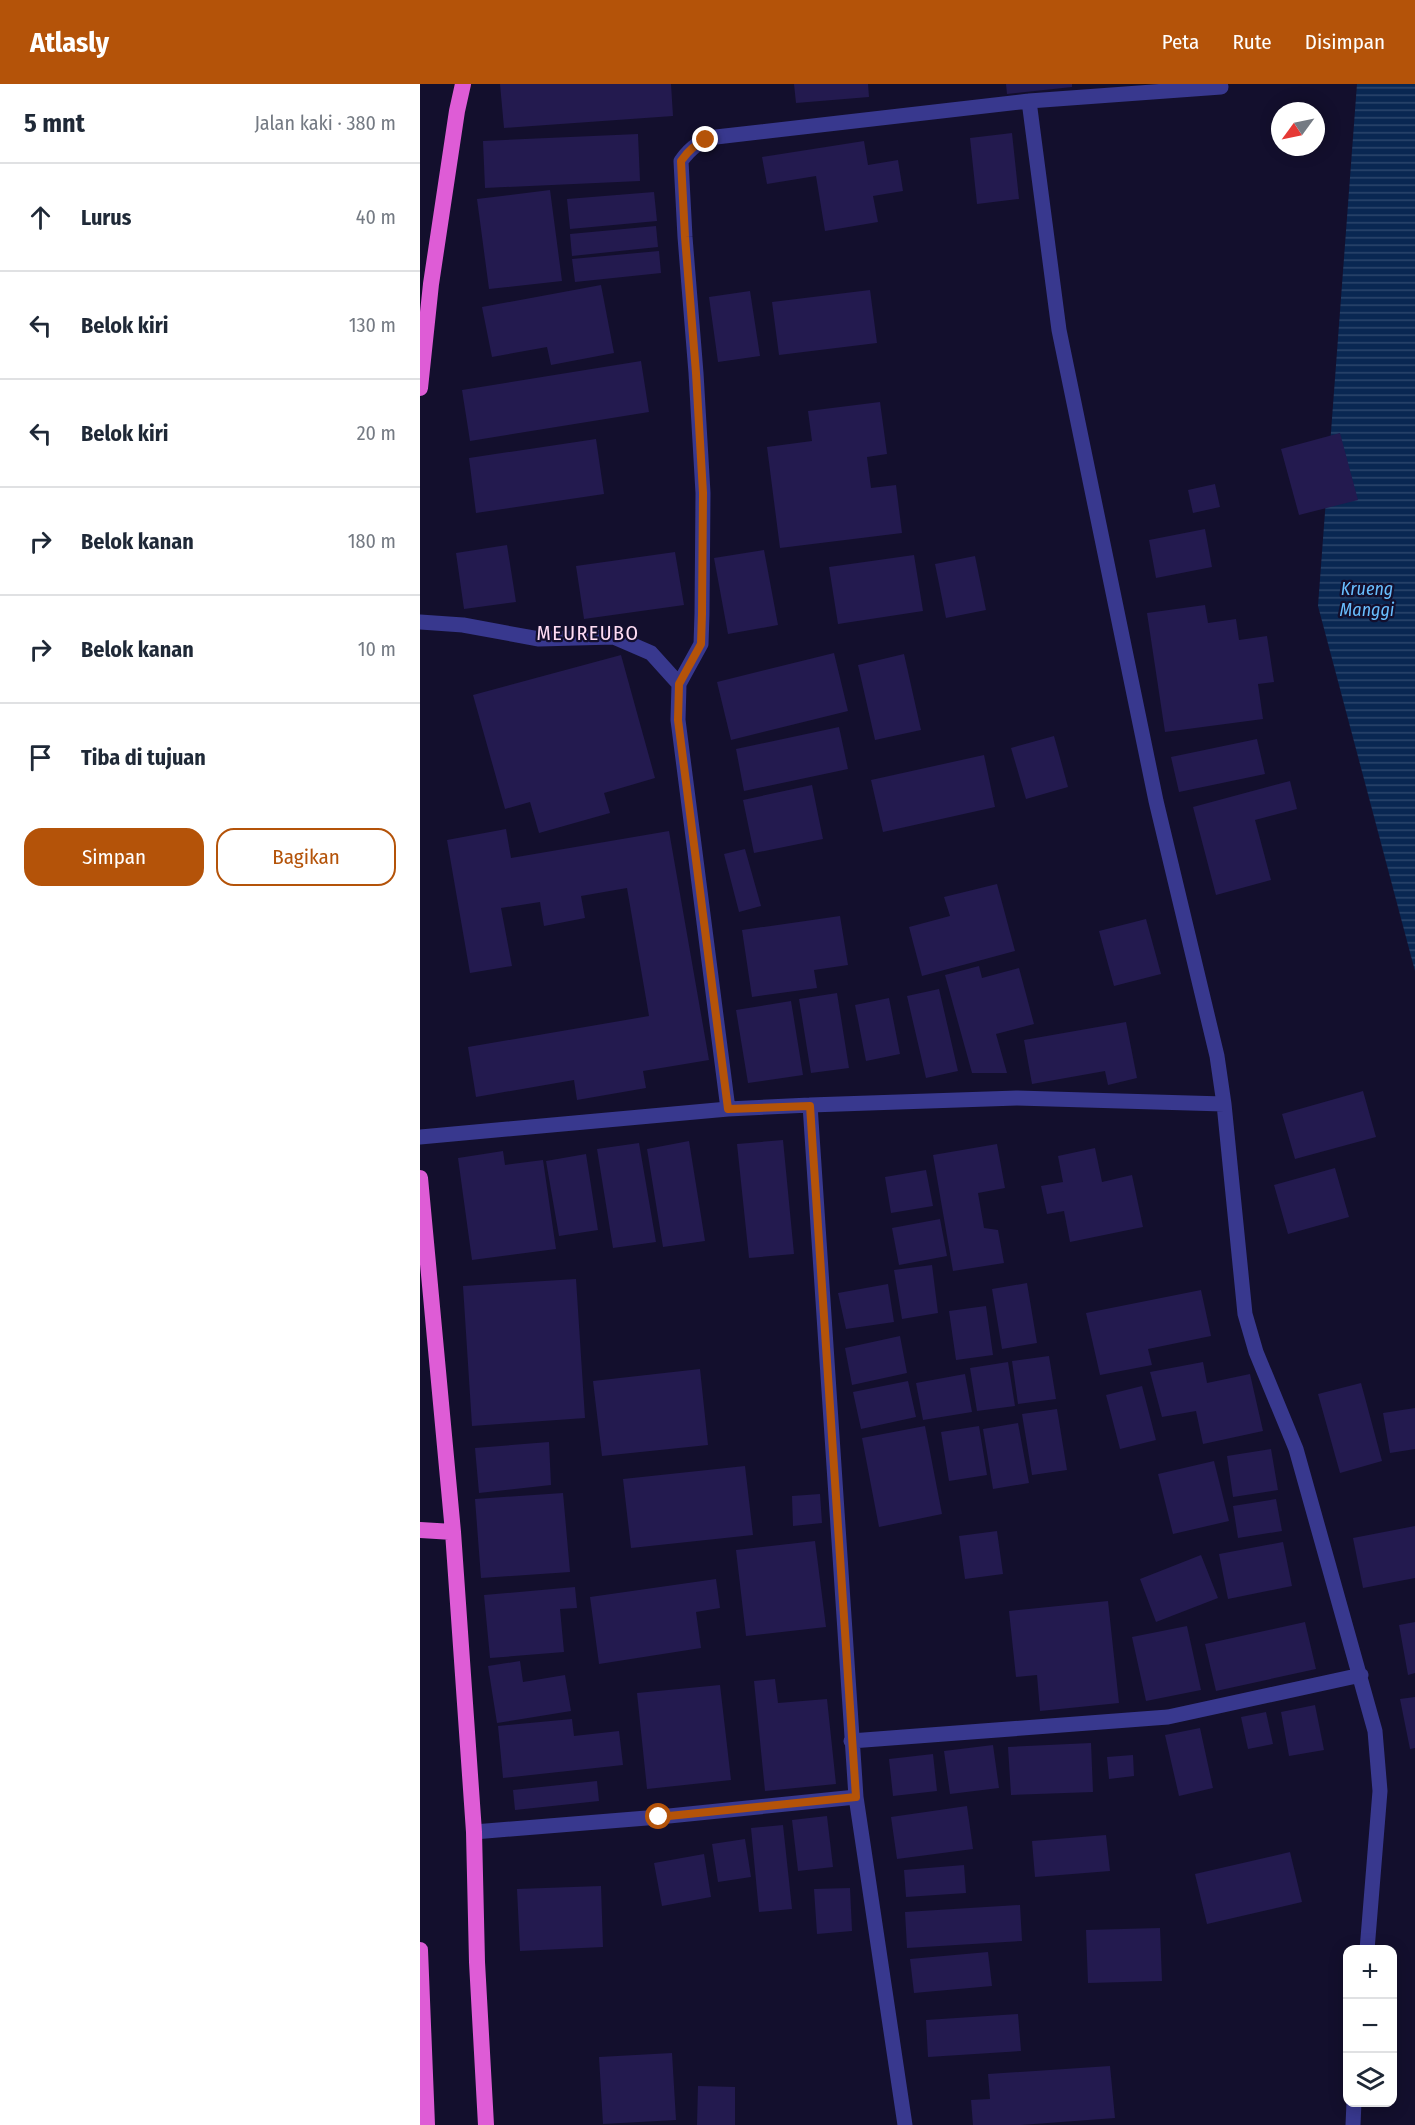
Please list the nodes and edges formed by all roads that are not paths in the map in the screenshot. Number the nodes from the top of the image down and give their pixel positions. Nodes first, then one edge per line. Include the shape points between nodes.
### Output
1 (463, 84) edge
2 (1221, 87) dead end
3 (1029, 101) junction
4 (420, 388) edge
5 (420, 622) edge
6 (679, 684) junction
7 (1224, 1104) junction
8 (810, 1106) junction
9 (728, 1109) junction
10 (420, 1137) edge
11 (420, 1178) edge
12 (420, 1530) edge
13 (453, 1533) junction
14 (1360, 1675) junction
15 (851, 1741) junction
16 (856, 1797) junction
17 (474, 1832) junction
18 (1367, 1945) edge
19 (420, 1950) edge
20 (424, 2095) edge
21 (1354, 2107) edge
22 (427, 2125) edge
23 (486, 2125) edge
24 (905, 2125) edge
25 (1353, 2125) edge

1 - 4 highway via 431,284
2 - 3 street
3 - 6 street via 716,137 697,143 681,161 703,493 701,644
3 - 7 street via 1059,330 1156,801 1217,1056
5 - 6 street via 462,625 538,639 614,637 651,653
6 - 9 street via 678,720
7 - 8 street via 1017,1098
7 - 14 street via 1249,1334 1296,1449
8 - 9 street
8 - 15 street
9 - 10 street
11 - 13 highway
12 - 13 highway
13 - 17 highway
14 - 15 street via 1168,1718
14 - 18 street via 1375,1731 1380,1791
15 - 16 street
16 - 17 street
16 - 24 street
17 - 23 highway
19 - 20 highway
20 - 22 highway
21 - 25 street

